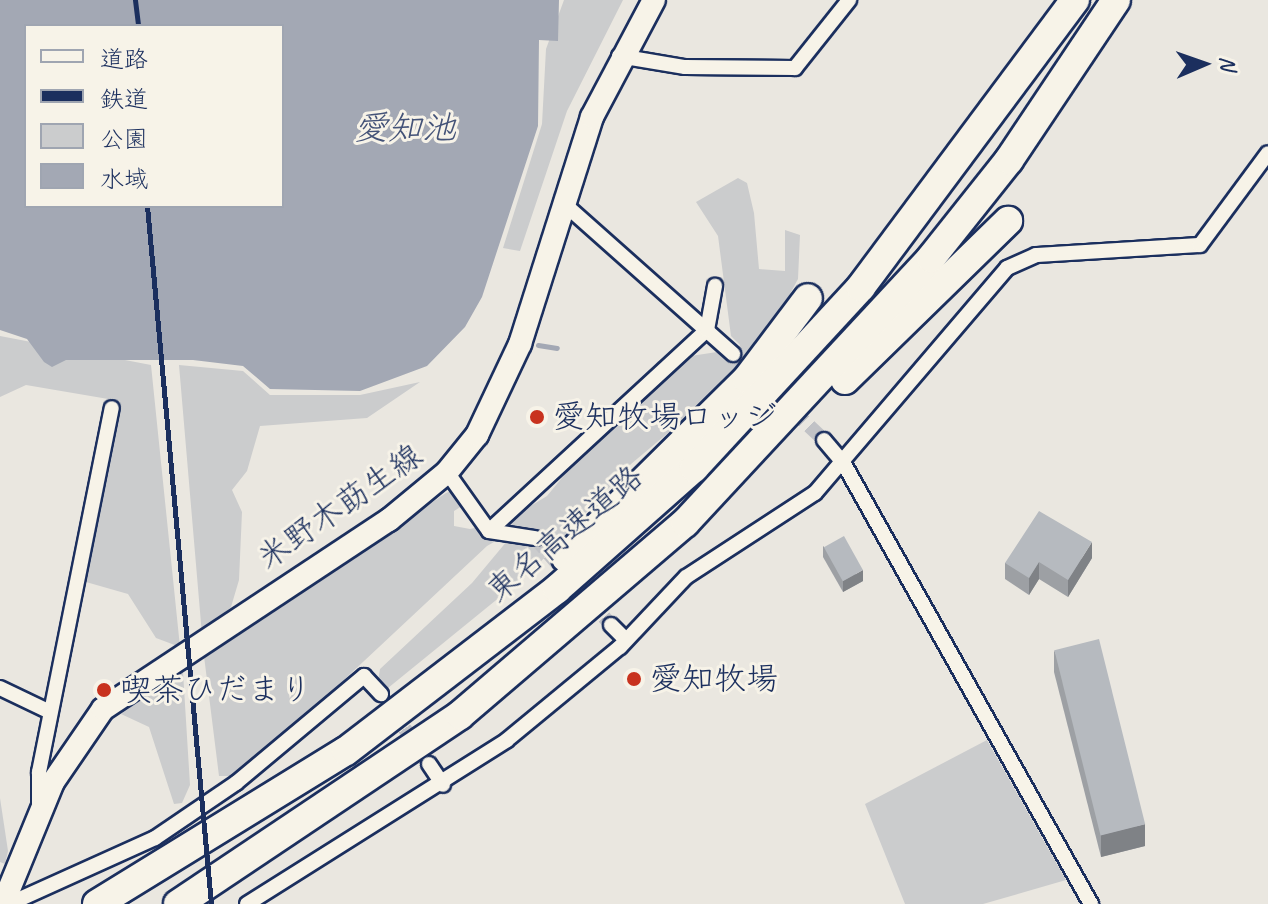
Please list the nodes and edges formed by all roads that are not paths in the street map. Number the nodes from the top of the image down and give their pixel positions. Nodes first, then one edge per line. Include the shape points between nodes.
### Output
1 (654, 0) edge
2 (849, 0) edge
3 (1075, 0) edge
4 (1116, 0) edge
5 (619, 56) junction
6 (1268, 153) edge
7 (562, 202) junction
8 (1008, 221) dead end
9 (715, 286) dead end
10 (808, 298) dead end
11 (707, 330) junction
12 (733, 354) tunnel mouth
13 (112, 408) dead end
14 (824, 440) tunnel mouth
15 (844, 464) junction
16 (447, 472) junction
17 (685, 523) junction
18 (489, 531) junction
19 (535, 538) tunnel mouth
20 (611, 625) tunnel mouth
21 (626, 640) junction
22 (440, 682) junction
23 (0, 688) edge
24 (381, 694) tunnel mouth
25 (50, 712) junction
26 (429, 764) tunnel mouth
27 (443, 785) junction
28 (39, 811) junction
29 (3, 904) edge
30 (9, 904) edge
31 (97, 904) edge
32 (178, 904) edge
33 (247, 904) edge
34 (1091, 904) edge

1 - 5 main road, 米野木莇生線
2 - 5 street via 795,68 685,67
3 - 22 highway, 東名高速道路 via 949,177 779,378 694,468
4 - 17 highway via 1009,160 931,258
5 - 7 main road, 米野木莇生線
6 - 15 street via 1200,245 1036,255 1007,268
7 - 11 street
7 - 16 main road, 米野木莇生線 via 497,399
8 - 17 highway via 909,323
9 - 11 street
10 - 22 highway via 747,379
11 - 12 street
11 - 18 street
13 - 25 street
14 - 15 street
15 - 21 street via 815,493 686,577
15 - 34 street
16 - 18 street
16 - 28 main road, 米野木莇生線 via 389,520 103,709 78,738
17 - 32 highway via 460,715
18 - 19 street
20 - 21 street
21 - 27 street
22 - 31 highway, 東名高速道路 via 247,816
23 - 25 street
24 - 30 street via 364,676 236,783 155,838
25 - 28 street
26 - 27 street
27 - 33 street
28 - 29 main road, 米野木莇生線

